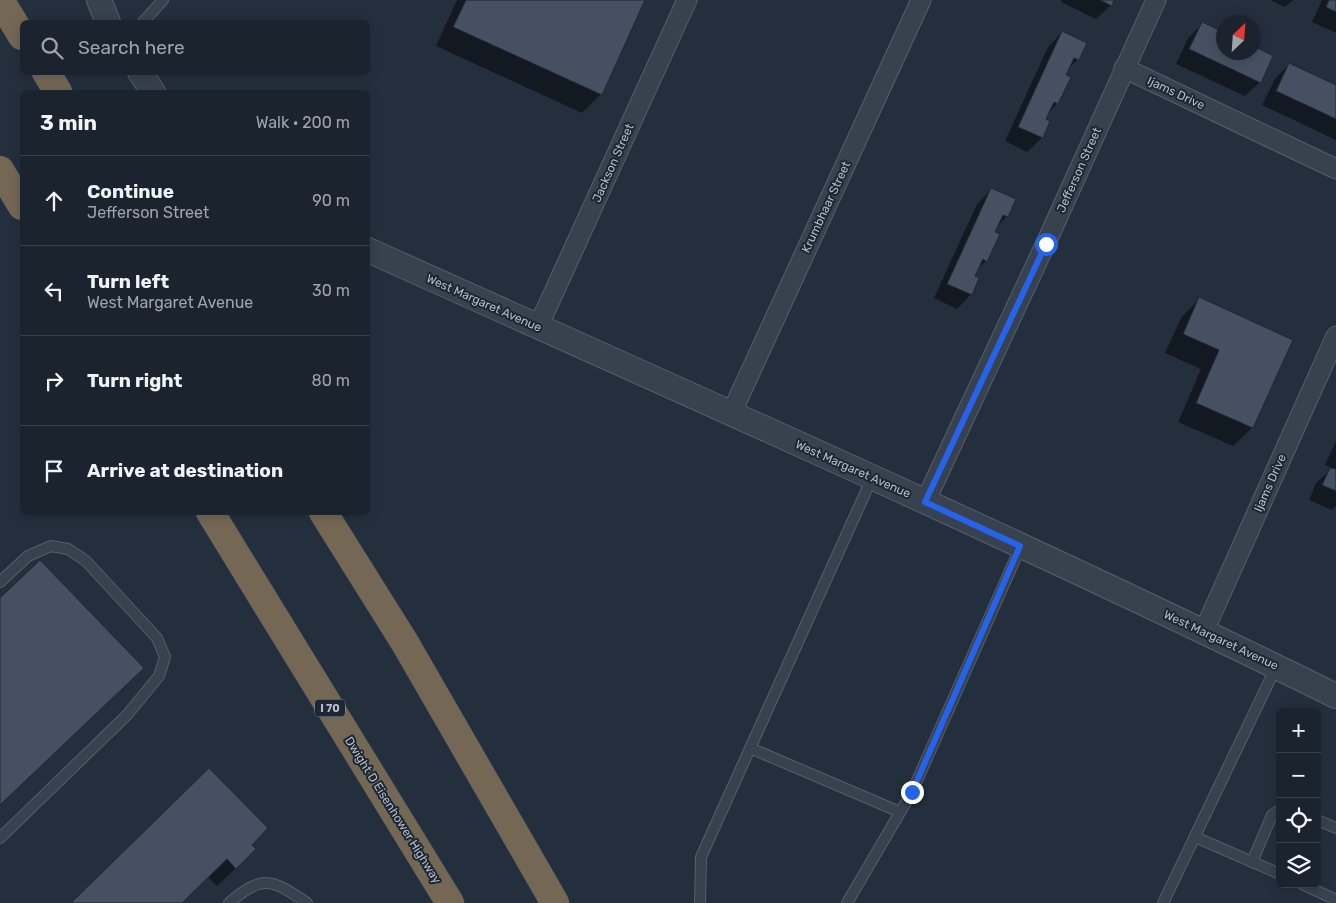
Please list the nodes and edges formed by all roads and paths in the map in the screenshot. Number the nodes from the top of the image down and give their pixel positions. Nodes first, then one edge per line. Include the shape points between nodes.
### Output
1 (0, 0) edge
2 (99, 0) edge
3 (163, 0) edge
4 (687, 0) edge
5 (921, 0) edge
6 (1156, 0) edge
7 (107, 20) edge
8 (145, 20) edge
9 (20, 33) edge
10 (1124, 68) junction
11 (48, 75) edge
12 (142, 75) edge
13 (57, 90) edge
14 (152, 90) edge
15 (1336, 169) edge
16 (0, 170) edge
17 (20, 203) edge
18 (370, 251) edge
19 (538, 327) junction
20 (1336, 336) edge
21 (731, 414) junction
22 (872, 478) junction
23 (925, 502) junction
24 (212, 515) edge
25 (325, 515) edge
26 (1020, 546) junction
27 (0, 582) edge
28 (1204, 631) junction
29 (1276, 666) junction
30 (1336, 696) edge
31 (750, 748) junction
32 (900, 812) junction
33 (1276, 812) edge
34 (1321, 822) edge
35 (1336, 828) edge
36 (1195, 837) junction
37 (0, 838) edge
38 (1252, 862) junction
39 (1276, 872) edge
40 (1310, 888) edge
41 (1336, 900) edge
42 (229, 903) edge
43 (307, 903) edge
44 (450, 903) edge
45 (554, 903) edge
46 (700, 903) edge
47 (847, 903) edge
48 (1163, 903) edge

1 - 9 highway
2 - 7 street
3 - 8 lane
4 - 19 street, Jackson Street
5 - 21 street, Krumbhaar Street
6 - 10 street, Jefferson Street
10 - 15 street, Ijams Drive
10 - 23 street, Jefferson Street
11 - 13 highway
12 - 14 street
16 - 17 highway
18 - 19 street, West Margaret Avenue
19 - 21 street, West Margaret Avenue
20 - 28 street, Ijams Drive
21 - 22 street, West Margaret Avenue
22 - 23 street, West Margaret Avenue
22 - 31 lane
23 - 26 street, West Margaret Avenue
24 - 44 highway, Dwight D Eisenhower Highway / I 70
25 - 45 highway via 405,643
26 - 28 street, West Margaret Avenue
26 - 32 lane via 912,792
27 - 37 lane via 28,556 51,546 68,549 86,562 157,638 165,657 159,676 127,715
28 - 29 street, West Margaret Avenue
29 - 30 street, West Margaret Avenue
29 - 36 lane
31 - 32 lane
31 - 46 lane via 701,857
32 - 47 lane
33 - 38 lane via 1272,815
34 - 35 lane
36 - 38 lane
36 - 48 lane
38 - 39 lane
40 - 41 lane
42 - 43 lane via 244,890 268,883 282,886

